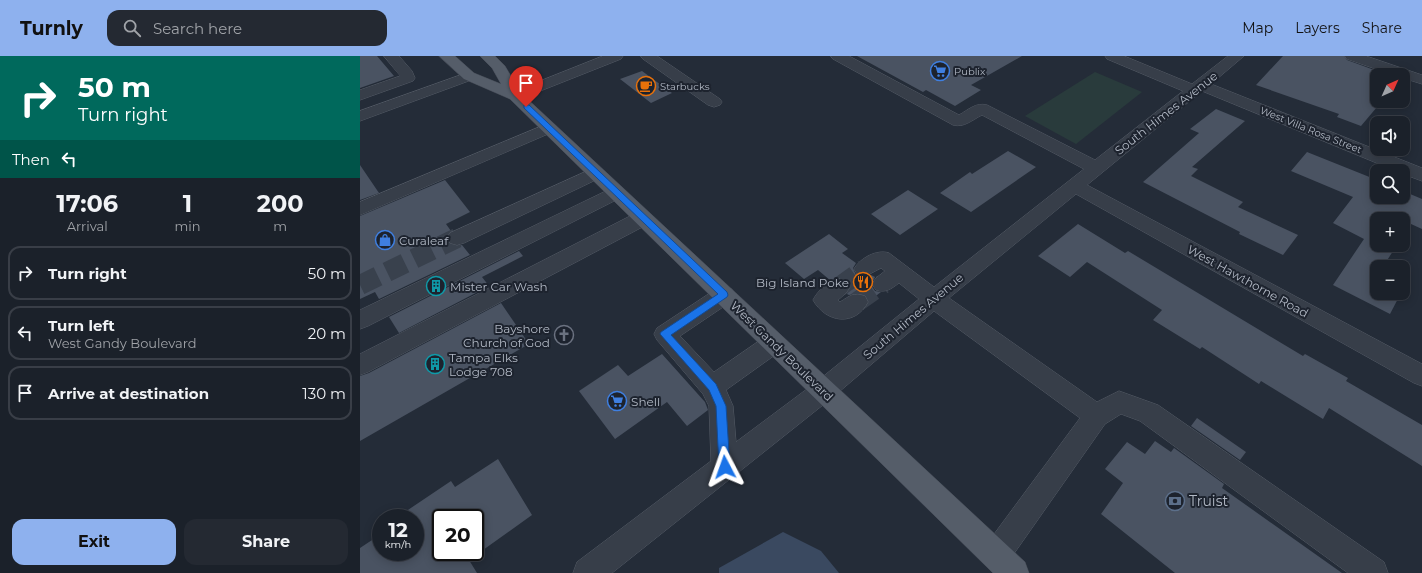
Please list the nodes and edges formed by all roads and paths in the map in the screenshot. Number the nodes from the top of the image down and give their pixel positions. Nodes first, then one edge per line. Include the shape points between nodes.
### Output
1 (391, 56) edge
2 (446, 56) edge
3 (487, 56) edge
4 (616, 56) edge
5 (648, 56) edge
6 (838, 56) edge
7 (1112, 56) edge
8 (1237, 56) edge
9 (1352, 56) edge
10 (469, 76) junction
11 (1422, 80) edge
12 (1197, 88) junction
13 (360, 95) edge
14 (515, 96) junction
15 (714, 102) dead end
16 (360, 116) edge
17 (549, 128) junction
18 (1096, 168) junction
19 (596, 173) junction
20 (1422, 175) edge
21 (1074, 185) junction
22 (616, 193) junction
23 (360, 209) edge
24 (643, 218) junction
25 (457, 238) tunnel mouth
26 (864, 269) tunnel mouth
27 (899, 271) junction
28 (883, 284) tunnel mouth
29 (839, 287) tunnel mouth
30 (724, 295) junction
31 (934, 299) junction
32 (858, 302) tunnel mouth
33 (360, 320) edge
34 (774, 342) junction
35 (360, 365) edge
36 (1422, 376) edge
37 (712, 387) junction
38 (824, 390) junction
39 (1096, 416) junction
40 (725, 467) junction
41 (1005, 564) edge
42 (588, 573) edge
43 (1373, 573) edge

1 - 13 street via 408,78
2 - 10 main road, West Gandy Boulevard
3 - 14 main road, West Gandy Boulevard via 498,66
4 - 14 street
5 - 15 street
6 - 18 street via 959,122 980,108
7 - 12 street, West Villa Rosa Street
8 - 12 street, South Himes Avenue
9 - 11 street
10 - 14 main road, West Gandy Boulevard
10 - 16 street
12 - 18 street, South Himes Avenue
12 - 20 street, West Villa Rosa Street
14 - 17 main road, West Gandy Boulevard
17 - 19 main road, West Gandy Boulevard
17 - 23 street
18 - 21 street, South Himes Avenue
19 - 22 main road, West Gandy Boulevard
19 - 25 street
21 - 31 street, South Himes Avenue
21 - 36 street, West Hawthorne Road
22 - 24 main road, West Gandy Boulevard
22 - 33 street
24 - 30 main road, West Gandy Boulevard
24 - 35 street
26 - 27 street via 882,258
27 - 28 street
27 - 31 street
29 - 32 street via 824,300 836,311 846,310
30 - 34 main road, West Gandy Boulevard
30 - 37 street via 665,334
31 - 38 street, South Himes Avenue
31 - 39 street
34 - 37 street
34 - 38 main road, West Gandy Boulevard
37 - 40 street via 721,406
38 - 40 street, South Himes Avenue
38 - 41 main road, West Gandy Boulevard
39 - 41 street
39 - 43 street via 1120,402 1149,413
40 - 42 street, South Himes Avenue

